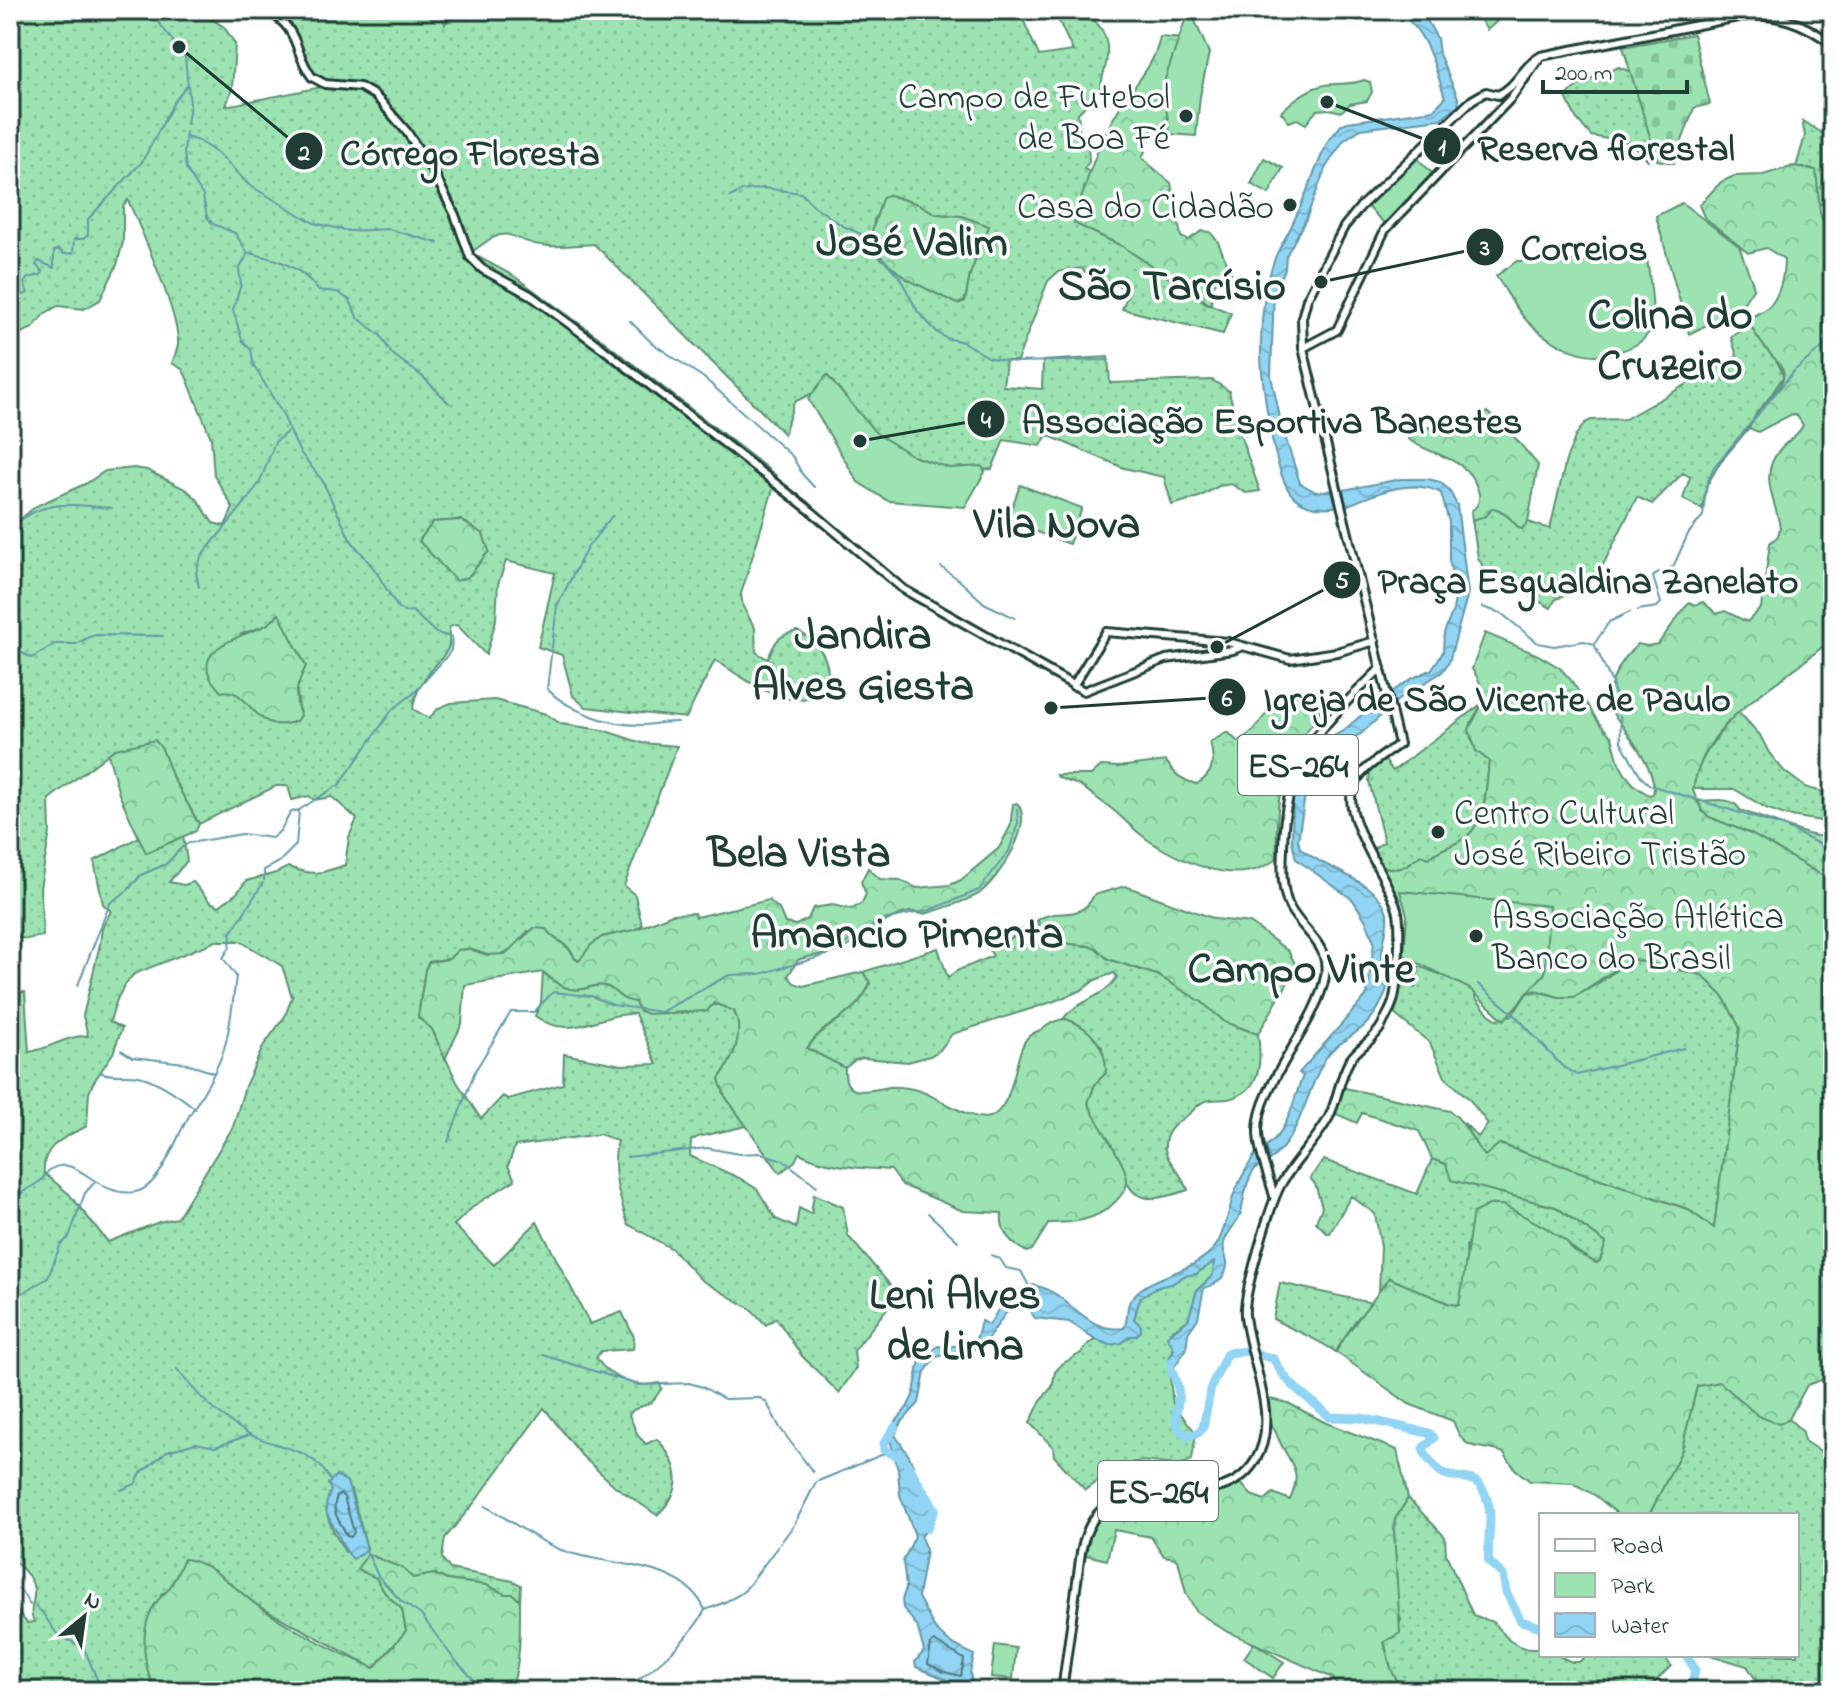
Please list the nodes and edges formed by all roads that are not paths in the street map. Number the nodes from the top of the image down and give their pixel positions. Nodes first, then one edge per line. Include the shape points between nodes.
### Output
1 (266, 10) edge
2 (1833, 45) edge
3 (1541, 56) junction
4 (1498, 95) junction
5 (1498, 111) junction
6 (1303, 348) junction
7 (1375, 641) junction
8 (1241, 647) junction
9 (1381, 668) junction
10 (1073, 686) junction
11 (1270, 1178) junction
12 (1281, 1183) junction
13 (1274, 1199) junction
14 (1062, 1691) edge

1 - 10 main road via 295,37 312,77 367,90 407,132 435,175 477,265 548,306 837,531 903,589
2 - 3 main road via 1794,20 1760,15
3 - 4 main road
3 - 5 main road
4 - 5 main road
4 - 6 main road, ES-264 via 1486,92 1472,100 1361,206 1338,236 1307,299
5 - 6 main road via 1385,230 1337,330
6 - 7 main road, ES-264
7 - 8 main road via 1290,659
7 - 9 main road, ES-264
8 - 10 main road via 1166,659 1088,691
8 - 10 main road via 1106,632
9 - 11 main road, ES-264 via 1317,732 1289,790 1283,828 1285,891 1292,911 1323,951 1326,973 1260,1114 1258,1135
9 - 12 main road, ES-264 via 1399,744 1358,778 1351,793 1361,833 1398,913 1393,1001 1377,1034 1348,1063 1325,1124
11 - 12 main road
11 - 13 main road, ES-264
12 - 13 main road, ES-264
13 - 14 main road, ES-264 via 1245,1318 1266,1427 1262,1450 1233,1484 1216,1490 1133,1493 1101,1510 1083,1542

